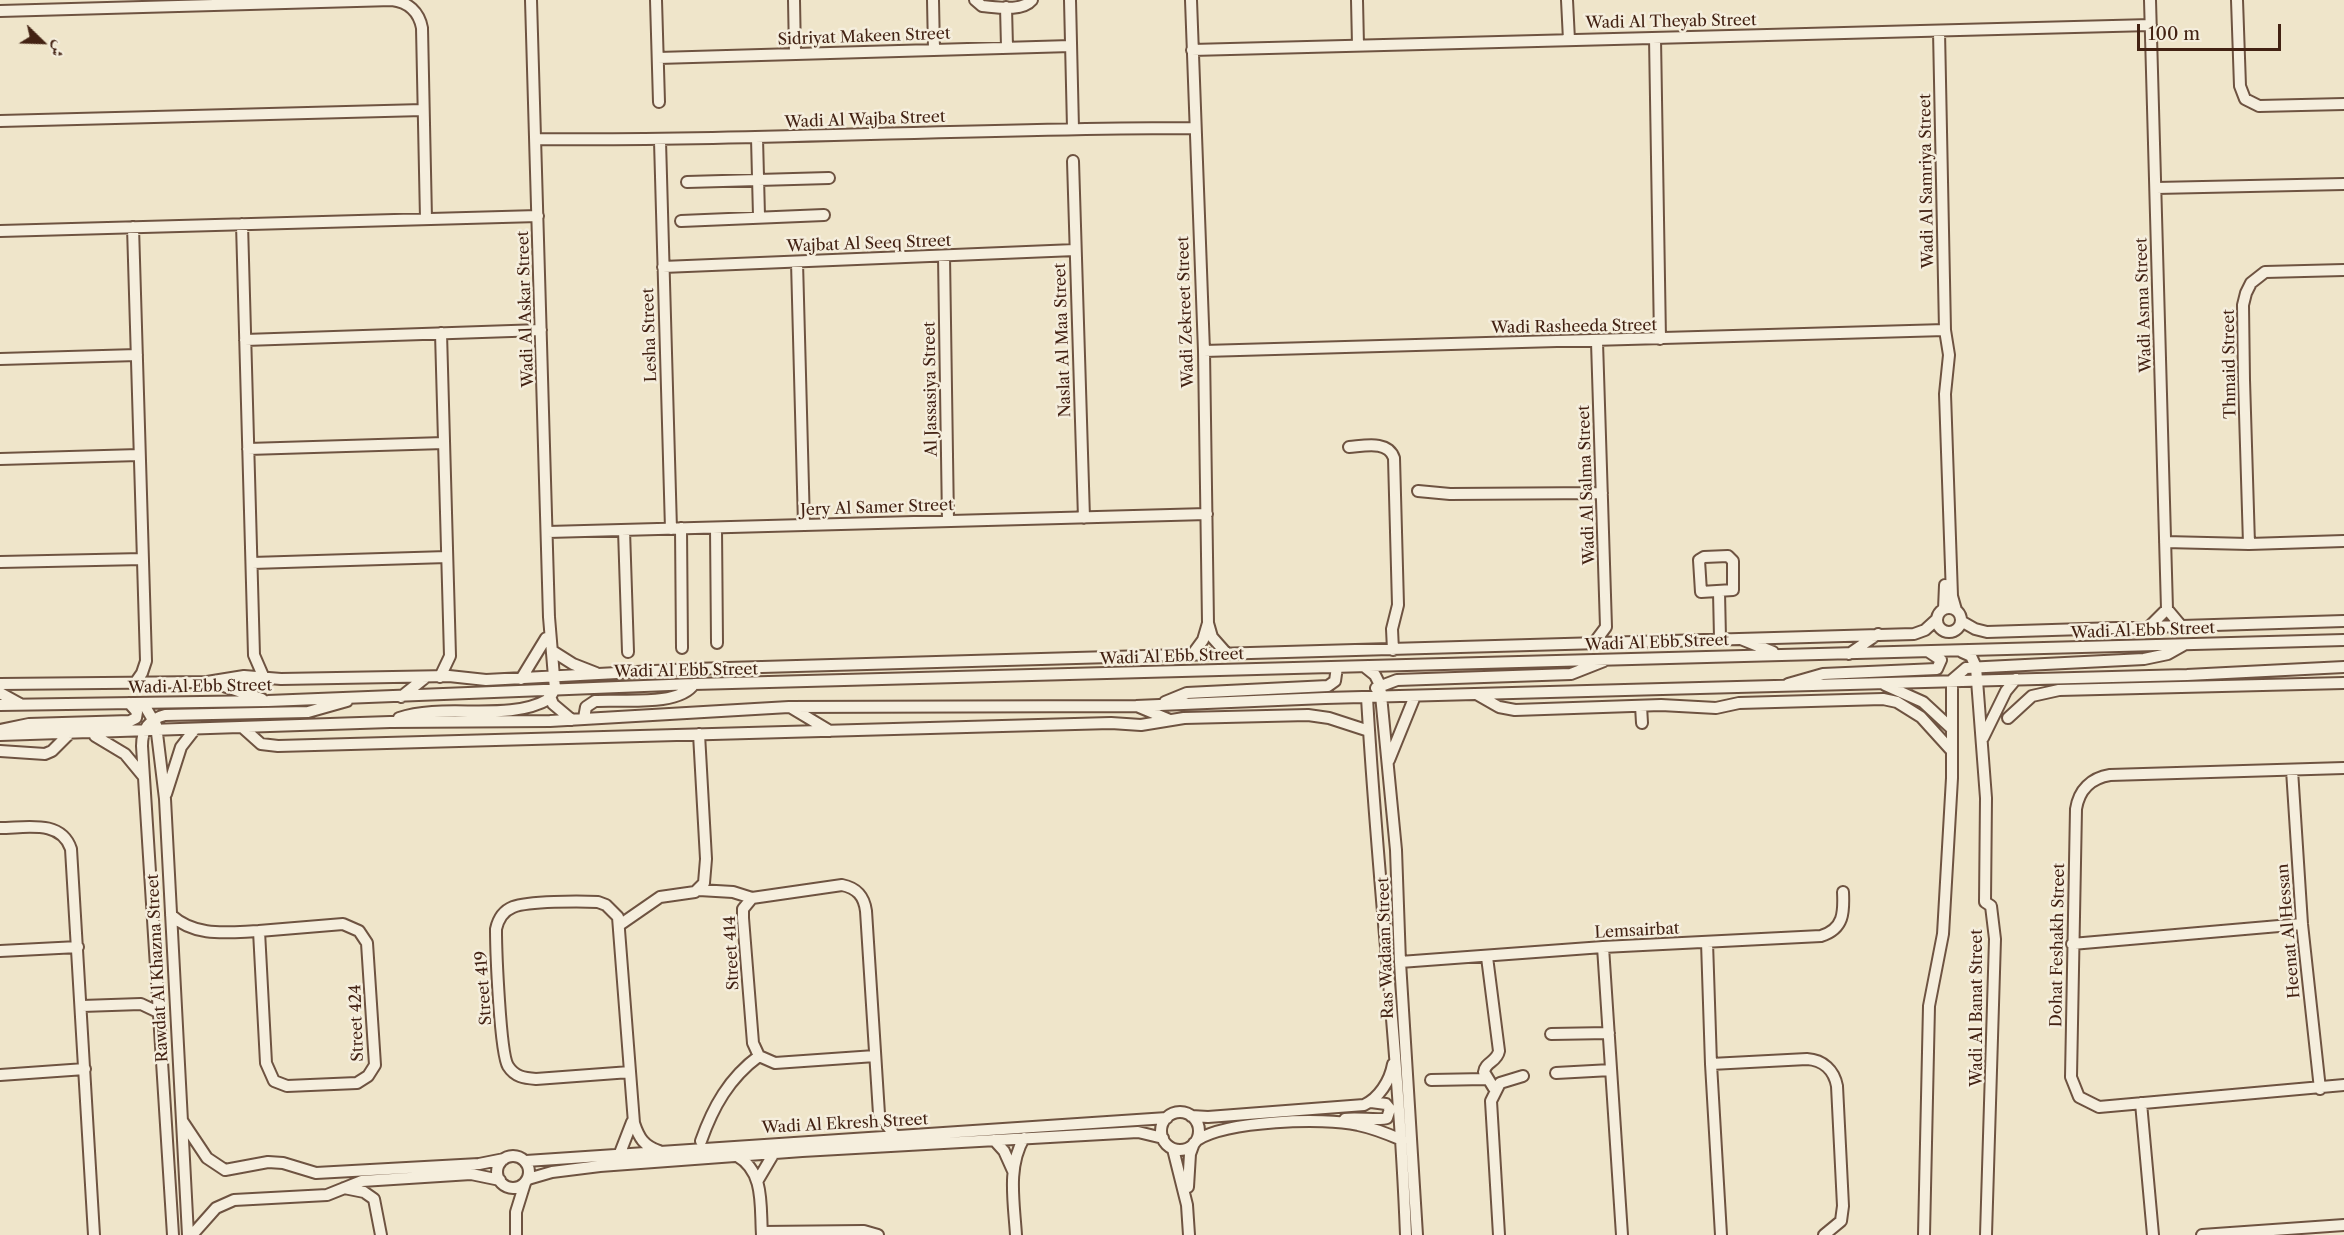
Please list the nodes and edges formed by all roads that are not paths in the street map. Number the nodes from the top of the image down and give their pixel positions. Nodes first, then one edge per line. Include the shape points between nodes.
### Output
1 (531, 0) edge
2 (656, 0) edge
3 (794, 0) edge
4 (933, 0) edge
5 (975, 0) edge
6 (1032, 0) edge
7 (1070, 0) edge
8 (1191, 0) edge
9 (1357, 0) edge
10 (1568, 0) edge
11 (2150, 0) edge
12 (2237, 0) edge
13 (1006, 7) junction
14 (0, 11) edge
15 (2151, 25) junction
16 (1939, 31) junction
17 (1655, 38) junction
18 (1569, 40) junction
19 (1358, 45) junction
20 (1071, 46) junction
21 (1007, 47) junction
22 (934, 50) junction
23 (1192, 50) junction
24 (795, 54) junction
25 (658, 58) junction
26 (659, 102) dead end
27 (2344, 104) edge
28 (423, 110) junction
29 (0, 121) edge
30 (1073, 128) junction
31 (1194, 128) junction
32 (757, 138) junction
33 (536, 140) junction
34 (660, 141) junction
35 (1073, 161) dead end
36 (829, 178) dead end
37 (759, 180) junction
38 (687, 182) dead end
39 (2344, 184) edge
40 (2156, 188) junction
41 (824, 215) dead end
42 (538, 216) junction
43 (759, 216) junction
44 (426, 219) junction
45 (681, 221) dead end
46 (242, 224) junction
47 (133, 227) junction
48 (0, 231) edge
49 (1075, 250) junction
50 (944, 256) junction
51 (797, 262) junction
52 (663, 267) junction
53 (2344, 270) edge
54 (541, 330) junction
55 (1945, 330) junction
56 (441, 333) junction
57 (1660, 339) junction
58 (245, 340) junction
59 (1598, 342) junction
60 (1204, 351) junction
61 (136, 355) junction
62 (0, 359) edge
63 (444, 443) junction
64 (1349, 447) dead end
65 (248, 449) junction
66 (140, 454) junction
67 (0, 459) edge
68 (1418, 491) dead end
69 (1602, 494) junction
70 (1207, 514) junction
71 (1084, 518) junction
72 (948, 521) junction
73 (804, 525) junction
74 (716, 528) junction
75 (676, 529) junction
76 (624, 530) junction
77 (548, 532) junction
78 (2344, 541) edge
79 (2165, 542) junction
80 (2249, 544) junction
81 (447, 557) junction
82 (143, 559) junction
83 (0, 562) edge
84 (252, 563) junction
85 (1719, 592) junction
86 (1944, 609) junction
87 (2167, 609) junction
88 (1956, 610) junction
89 (549, 617) junction
90 (1937, 619) junction
91 (1961, 621) junction
92 (2344, 621) edge
93 (2314, 622) junction
94 (1208, 623) junction
95 (1606, 627) junction
96 (2182, 627) junction
97 (2148, 628) junction
98 (1878, 634) junction
99 (546, 638) junction
100 (1720, 638) junction
101 (1740, 638) junction
102 (2342, 640) edge
103 (1621, 642) junction
104 (717, 643) dead end
105 (1594, 643) junction
106 (2186, 644) junction
107 (1485, 647) junction
108 (682, 648) dead end
109 (1393, 650) junction
110 (1958, 651) junction
111 (554, 652) junction
112 (628, 652) dead end
113 (1927, 652) junction
114 (1227, 654) junction
115 (1242, 654) junction
116 (1779, 654) junction
117 (1849, 654) junction
118 (254, 655) junction
119 (1175, 655) junction
120 (1192, 655) junction
121 (450, 657) junction
122 (1605, 660) junction
123 (146, 661) junction
124 (1462, 663) junction
125 (2344, 666) edge
126 (1337, 667) junction
127 (1365, 667) junction
128 (1976, 667) junction
129 (692, 669) junction
130 (1278, 669) junction
131 (1140, 673) junction
132 (603, 675) junction
133 (244, 676) junction
134 (460, 676) junction
135 (426, 677) junction
136 (440, 677) junction
137 (551, 677) junction
138 (264, 678) junction
139 (521, 679) junction
140 (2016, 679) junction
141 (1952, 680) junction
142 (1977, 680) junction
143 (207, 682) junction
144 (135, 683) junction
145 (160, 683) junction
146 (1879, 683) junction
147 (2344, 683) edge
148 (0, 684) edge
149 (694, 684) junction
150 (750, 684) junction
151 (1380, 685) junction
152 (1782, 687) junction
153 (1706, 689) junction
154 (0, 693) edge
155 (551, 693) junction
156 (1478, 694) junction
157 (1415, 696) junction
158 (401, 697) junction
159 (1367, 697) junction
160 (1381, 697) junction
161 (353, 698) junction
162 (1325, 698) junction
163 (268, 701) junction
164 (143, 703) junction
165 (20, 704) junction
166 (129, 704) junction
167 (1162, 704) junction
168 (0, 705) edge
169 (1136, 706) junction
170 (1641, 706) junction
171 (1680, 706) junction
172 (789, 707) junction
173 (1298, 715) junction
174 (584, 718) junction
175 (2008, 718) dead end
176 (155, 719) junction
177 (572, 720) junction
178 (1170, 720) junction
179 (390, 722) junction
180 (1642, 723) dead end
181 (242, 727) junction
182 (1950, 727) junction
183 (195, 729) junction
184 (0, 730) edge
185 (157, 731) junction
186 (830, 731) junction
187 (1369, 731) junction
188 (143, 732) junction
189 (69, 734) junction
190 (90, 734) junction
191 (699, 734) junction
192 (0, 735) edge
193 (1983, 738) junction
194 (1950, 749) junction
195 (0, 752) edge
196 (1388, 767) junction
197 (2344, 768) edge
198 (2292, 770) junction
199 (144, 777) junction
200 (165, 799) junction
201 (0, 828) edge
202 (167, 877) junction
203 (151, 878) junction
204 (699, 890) junction
205 (1843, 892) dead end
206 (752, 898) junction
207 (171, 915) junction
208 (621, 924) junction
209 (2302, 924) junction
210 (190, 928) junction
211 (259, 931) junction
212 (172, 940) junction
213 (1707, 942) junction
214 (2072, 944) junction
215 (78, 946) junction
216 (1603, 947) junction
217 (0, 951) edge
218 (1487, 957) junction
219 (1400, 962) junction
220 (159, 990) junction
221 (141, 1004) junction
222 (82, 1006) junction
223 (160, 1013) junction
224 (1609, 1033) junction
225 (1551, 1034) dead end
226 (1395, 1055) junction
227 (759, 1056) junction
228 (875, 1056) junction
229 (1711, 1064) junction
230 (85, 1069) junction
231 (1611, 1070) junction
232 (630, 1072) junction
233 (1556, 1073) dead end
234 (0, 1075) edge
235 (1523, 1076) dead end
236 (1486, 1079) junction
237 (1431, 1080) dead end
238 (2344, 1086) edge
239 (2320, 1089) junction
240 (1495, 1090) junction
241 (1371, 1102) junction
242 (2141, 1103) junction
243 (879, 1114) junction
244 (634, 1116) junction
245 (1191, 1116) junction
246 (1167, 1118) junction
247 (182, 1119) junction
248 (1327, 1121) junction
249 (895, 1136) junction
250 (870, 1138) junction
251 (1024, 1138) junction
252 (1163, 1138) junction
253 (994, 1140) junction
254 (1402, 1140) junction
255 (701, 1141) dead end
256 (1196, 1142) junction
257 (1173, 1149) junction
258 (659, 1151) junction
259 (620, 1153) junction
260 (774, 1153) junction
261 (737, 1156) junction
262 (504, 1158) junction
263 (526, 1161) junction
264 (1013, 1171) junction
265 (758, 1180) junction
266 (526, 1181) junction
267 (503, 1183) junction
268 (344, 1188) junction
269 (1187, 1205) junction
270 (516, 1212) junction
271 (2337, 1228) edge
272 (762, 1234) edge
273 (94, 1235) edge
274 (173, 1235) edge
275 (190, 1235) edge
276 (381, 1235) edge
277 (516, 1235) edge
278 (878, 1235) edge
279 (1016, 1235) edge
280 (1189, 1235) edge
281 (1406, 1235) edge
282 (1417, 1235) edge
283 (1499, 1235) edge
284 (1622, 1235) edge
285 (1721, 1235) edge
286 (1824, 1235) edge
287 (1924, 1235) edge
288 (1986, 1235) edge
289 (2153, 1235) edge
290 (2202, 1235) edge

1 - 33 street, Wadi Al Askar Street
2 - 25 street
3 - 24 street
4 - 22 street
5 - 13 street via 982,6
6 - 13 street via 1025,6
7 - 20 street
8 - 23 street, Wadi Zekreet Street
9 - 19 street
10 - 18 street
11 - 15 street, Wadi Asma Street
12 - 27 street via 2240,86 2245,99 2259,106
13 - 21 street
14 - 28 street via 398,1 412,8 421,22
15 - 16 street, Wadi Al Theyab Street
15 - 40 street, Wadi Asma Street
16 - 17 street, Wadi Al Theyab Street
16 - 55 street, Wadi Al Samriya Street
17 - 18 street, Wadi Al Theyab Street
17 - 57 street
18 - 19 street, Wadi Al Theyab Street
19 - 23 street, Wadi Al Theyab Street
20 - 21 street, Sidriyat Makeen Street
20 - 30 street
21 - 22 street, Sidriyat Makeen Street
22 - 24 street, Sidriyat Makeen Street
23 - 31 street, Wadi Zekreet Street
24 - 25 street, Sidriyat Makeen Street
25 - 26 street
28 - 29 street
28 - 44 street
30 - 31 street, Wadi Al Wajba Street
30 - 32 street, Wadi Al Wajba Street
31 - 60 street, Wadi Zekreet Street
32 - 34 street, Wadi Al Wajba Street
32 - 37 street
33 - 34 street, Wadi Al Wajba Street
33 - 42 street, Wadi Al Askar Street
34 - 52 street, Lesha Street
35 - 49 street, Naslat Al Maa Street
36 - 37 street
37 - 38 street
37 - 43 street
39 - 40 street
40 - 79 street, Wadi Asma Street
41 - 43 street
42 - 44 street
42 - 54 street, Wadi Al Askar Street
43 - 45 street
44 - 46 street
46 - 47 street
46 - 58 street
47 - 48 street
47 - 61 street
49 - 50 street, Wajbat Al Seeq Street
49 - 71 street, Naslat Al Maa Street
50 - 51 street, Wajbat Al Seeq Street
50 - 72 street, Al Jassasiya Street
51 - 52 street, Wajbat Al Seeq Street
51 - 73 street
52 - 75 street, Lesha Street
53 - 80 street, Thmaid Street via 2265,272 2251,283 2246,293
54 - 56 street
54 - 77 street, Wadi Al Askar Street
55 - 57 street, Wadi Rasheeda Street
55 - 86 street, Wadi Al Samriya Street via 1940,396
55 - 88 street, Wadi Al Samriya Street via 1949,355 1946,394 1952,596
56 - 58 street
56 - 63 street
57 - 59 street, Wadi Rasheeda Street
58 - 65 street
59 - 60 street, Wadi Rasheeda Street
59 - 69 street, Wadi Al Salma Street
60 - 70 street, Wadi Zekreet Street
61 - 62 street
61 - 66 street
63 - 65 street
63 - 81 street
64 - 109 street via 1382,446 1394,458 1398,604 1392,629
65 - 84 street
66 - 67 street
66 - 82 street
68 - 69 street
69 - 95 street, Wadi Al Salma Street
70 - 71 street, Jery Al Samer Street
70 - 94 street, Wadi Zekreet Street
71 - 72 street, Jery Al Samer Street
72 - 73 street, Jery Al Samer Street
73 - 74 street, Jery Al Samer Street
74 - 75 street, Jery Al Samer Street
74 - 104 street
75 - 76 street, Jery Al Samer Street
75 - 108 street, Lesha Street
76 - 77 street, Jery Al Samer Street
76 - 112 street
77 - 89 street, Wadi Al Askar Street
78 - 80 street
79 - 80 street
79 - 87 street, Wadi Asma Street
81 - 84 street
81 - 121 street
82 - 83 street
82 - 123 street
84 - 118 street
85 - 85 street via 1734,588 1733,559 1702,558 1698,564 1700,590
85 - 100 street
86 - 88 street
86 - 90 street
87 - 96 street
87 - 97 street
88 - 91 street
89 - 99 street, Wadi Al Askar Street
89 - 111 street, Wadi Al Askar Street
90 - 91 street via 1942,630 1950,632
90 - 98 street via 1920,633
91 - 97 street via 1987,632
92 - 93 street
93 - 96 street
93 - 102 street
94 - 114 street, Wadi Zekreet Street via 1212,637
94 - 120 street, Wadi Zekreet Street via 1203,640
95 - 103 street
95 - 105 street
96 - 97 street
98 - 101 street
98 - 117 street
99 - 137 street, Wadi Al Askar Street
99 - 139 street
100 - 101 street
100 - 103 street
101 - 116 street
102 - 106 street, Wadi Al Ebb Street
103 - 105 street
105 - 107 street
106 - 110 street, Wadi Al Ebb Street
106 - 128 street via 2168,654 2144,659
107 - 109 street
107 - 124 street
109 - 115 street
110 - 113 street, Wadi Al Ebb Street
110 - 128 street via 1971,656
111 - 132 street
111 - 137 street, Wadi Al Askar Street
113 - 117 street, Wadi Al Ebb Street
113 - 152 street via 1941,660 1937,669 1823,674
114 - 115 street
114 - 120 street
115 - 130 street
116 - 117 street, Wadi Al Ebb Street
116 - 122 street, Wadi Al Ebb Street
118 - 133 street
118 - 138 street
119 - 120 street
119 - 129 street
119 - 131 street
121 - 134 street
121 - 136 street
122 - 124 street, Wadi Al Ebb Street
122 - 151 street via 1571,674 1397,680
123 - 144 street
123 - 145 street
124 - 127 street, Wadi Al Ebb Street
125 - 140 street
126 - 127 street, Wadi Al Ebb Street
126 - 130 street, Wadi Al Ebb Street
126 - 167 street via 1335,681 1328,686 1187,693
127 - 151 street
128 - 141 street via 1962,670
128 - 142 street, Wadi Al Banat Street
129 - 132 street
129 - 150 street
130 - 131 street, Wadi Al Ebb Street
131 - 150 street, Wadi Al Ebb Street
132 - 137 street
133 - 138 street
133 - 143 street
134 - 136 street
134 - 139 street via 482,681
135 - 136 street
135 - 138 street
135 - 158 street
137 - 139 street
137 - 155 street, Wadi Al Askar Street
140 - 142 street
140 - 193 street
141 - 142 street
141 - 146 street
141 - 182 street, Wadi Al Banat Street
142 - 193 street, Wadi Al Banat Street
143 - 145 street
143 - 163 street
144 - 145 street
144 - 148 street
146 - 152 street
146 - 182 street via 1923,702
147 - 175 street via 2050,690 2023,702
149 - 150 street, Wadi Al Ebb Street
149 - 155 street, Wadi Al Ebb Street
149 - 174 street via 690,691 674,697 595,700 586,707
151 - 159 street
151 - 160 street, Ras Wadaan Street
152 - 153 street
153 - 156 street
153 - 171 street
154 - 165 street
155 - 158 street, Wadi Al Ebb Street
155 - 177 street via 557,709
155 - 179 street via 524,708 420,712
156 - 157 street
156 - 170 street via 1509,710
157 - 160 street
157 - 196 street
158 - 161 street, Wadi Al Ebb Street
159 - 160 street
159 - 162 street
159 - 187 street, Ras Wadaan Street
160 - 196 street, Ras Wadaan Street
161 - 163 street, Wadi Al Ebb Street
161 - 176 street via 308,712 171,715
162 - 167 street
162 - 173 street
163 - 164 street, Wadi Al Ebb Street
164 - 166 street, Wadi Al Ebb Street
164 - 176 street, Rawdat Al Khazna Street
165 - 166 street, Wadi Al Ebb Street
165 - 168 street, Wadi Al Ebb Street
166 - 184 street via 137,712 130,721 29,724
167 - 169 street
169 - 172 street
169 - 178 street
170 - 171 street
170 - 180 street
171 - 194 street via 1716,708 1739,703 1883,699 1910,708
172 - 174 street
172 - 186 street
173 - 178 street
173 - 187 street via 1329,718
174 - 177 street
176 - 185 street, Rawdat Al Khazna Street
176 - 188 street
177 - 179 street
178 - 186 street via 1141,725
179 - 181 street
181 - 183 street
181 - 191 street via 254,740 278,746
182 - 194 street, Wadi Al Banat Street
183 - 185 street
183 - 200 street via 181,747
185 - 188 street
185 - 200 street, Rawdat Al Khazna Street
186 - 191 street
187 - 226 street, Ras Wadaan Street
188 - 190 street
188 - 199 street, Rawdat Al Khazna Street
189 - 190 street
189 - 192 street
189 - 195 street via 45,754
190 - 199 street via 117,747
191 - 204 street via 706,859 705,878
193 - 288 street, Wadi Al Banat Street via 1985,902 1991,906 1995,976
194 - 287 street, Wadi Al Banat Street via 1952,778 1943,934 1929,1006
196 - 219 street, Ras Wadaan Street via 1398,872
197 - 198 street, Dohat Feshakh Street
198 - 209 street, Heenat Al Hessan
198 - 214 street, Dohat Feshakh Street via 2110,775 2092,781 2079,796 2076,809
199 - 203 street, Rawdat Al Khazna Street
200 - 202 street, Rawdat Al Khazna Street
201 - 215 street via 46,827 66,839
202 - 203 street
202 - 207 street, Rawdat Al Khazna Street
203 - 220 street, Rawdat Al Khazna Street
204 - 206 street via 733,892
204 - 208 street via 660,897
205 - 213 street, Lemsairbat via 1843,916 1829,934
206 - 227 street, Street 414 via 743,909 743,918 753,1043
206 - 228 street, Street 414 via 842,885 862,896
207 - 210 street, Street 424
207 - 212 street, Rawdat Al Khazna Street
208 - 232 street
208 - 232 street, Street 419 via 613,910 598,902 521,905 502,916 496,937 505,1061 515,1074 536,1079
209 - 214 street
209 - 239 street, Heenat Al Hessan
210 - 211 street, Street 424 via 210,932
210 - 212 street
211 - 211 street, Street 424 via 343,924 363,936 369,951 376,1058 373,1071 363,1080 287,1086 270,1076 266,1063
212 - 247 street, Rawdat Al Khazna Street
213 - 216 street, Lemsairbat
213 - 229 street
214 - 242 street, Dohat Feshakh Street via 2074,1091 2085,1102 2099,1107
215 - 217 street
215 - 222 street
216 - 218 street, Lemsairbat
216 - 224 street
218 - 219 street, Lemsairbat
218 - 236 street via 1499,1051 1484,1069
219 - 282 street, Ras Wadaan Street
220 - 221 street
220 - 223 street, Rawdat Al Khazna Street
221 - 222 street
221 - 223 street
222 - 230 street
223 - 274 street, Rawdat Al Khazna Street
224 - 225 street
224 - 231 street
226 - 241 street via 1388,1080
226 - 254 street, Ras Wadaan Street
227 - 228 street via 775,1063
227 - 255 street via 723,1093
228 - 243 street, Street 414
229 - 285 street
229 - 286 street via 1807,1059 1830,1070 1837,1086 1844,1206 1841,1221
230 - 234 street
230 - 273 street
231 - 233 street
231 - 284 street
232 - 244 street
235 - 240 street via 1506,1080
236 - 237 street
236 - 240 street
238 - 239 street, Dohat Feshakh Street
239 - 242 street, Dohat Feshakh Street
240 - 283 street via 1491,1108
241 - 245 street via 1353,1108
241 - 248 street via 1386,1104 1390,1109 1387,1118
242 - 289 street
243 - 249 street
243 - 250 street, Street 414
244 - 258 street via 639,1138
244 - 259 street
245 - 246 street via 1181,1113
245 - 256 street via 1199,1130
246 - 249 street, Wadi Al Ekresh Street
246 - 252 street
247 - 262 street via 207,1158 225,1170 276,1162 312,1173 327,1173 479,1164
247 - 275 street, Rawdat Al Khazna Street
248 - 254 street via 1358,1125
248 - 256 street via 1234,1127
249 - 250 street, Wadi Al Ekresh Street
250 - 258 street, Wadi Al Ekresh Street
251 - 252 street, Wadi Al Ekresh Street via 1138,1132
251 - 253 street, Wadi Al Ekresh Street
251 - 264 street
252 - 257 street
253 - 260 street, Wadi Al Ekresh Street
253 - 264 street
254 - 281 street, Ras Wadaan Street
256 - 257 street via 1183,1150
256 - 269 street via 1189,1165
257 - 269 street
258 - 259 street, Wadi Al Ekresh Street
259 - 263 street, Wadi Al Ekresh Street
260 - 261 street, Wadi Al Ekresh Street
260 - 265 street
261 - 265 street via 748,1163
261 - 266 street, Wadi Al Ekresh Street via 575,1169
262 - 263 street via 513,1155
262 - 267 street via 498,1166
263 - 266 street via 530,1170
264 - 279 street
265 - 272 street
266 - 267 street via 516,1188
266 - 270 street
267 - 268 street via 471,1174 362,1181
267 - 270 street
268 - 275 street via 327,1195 229,1201 216,1208
268 - 276 street via 364,1192 374,1200
269 - 280 street
270 - 277 street
271 - 290 street
272 - 278 street via 864,1231

